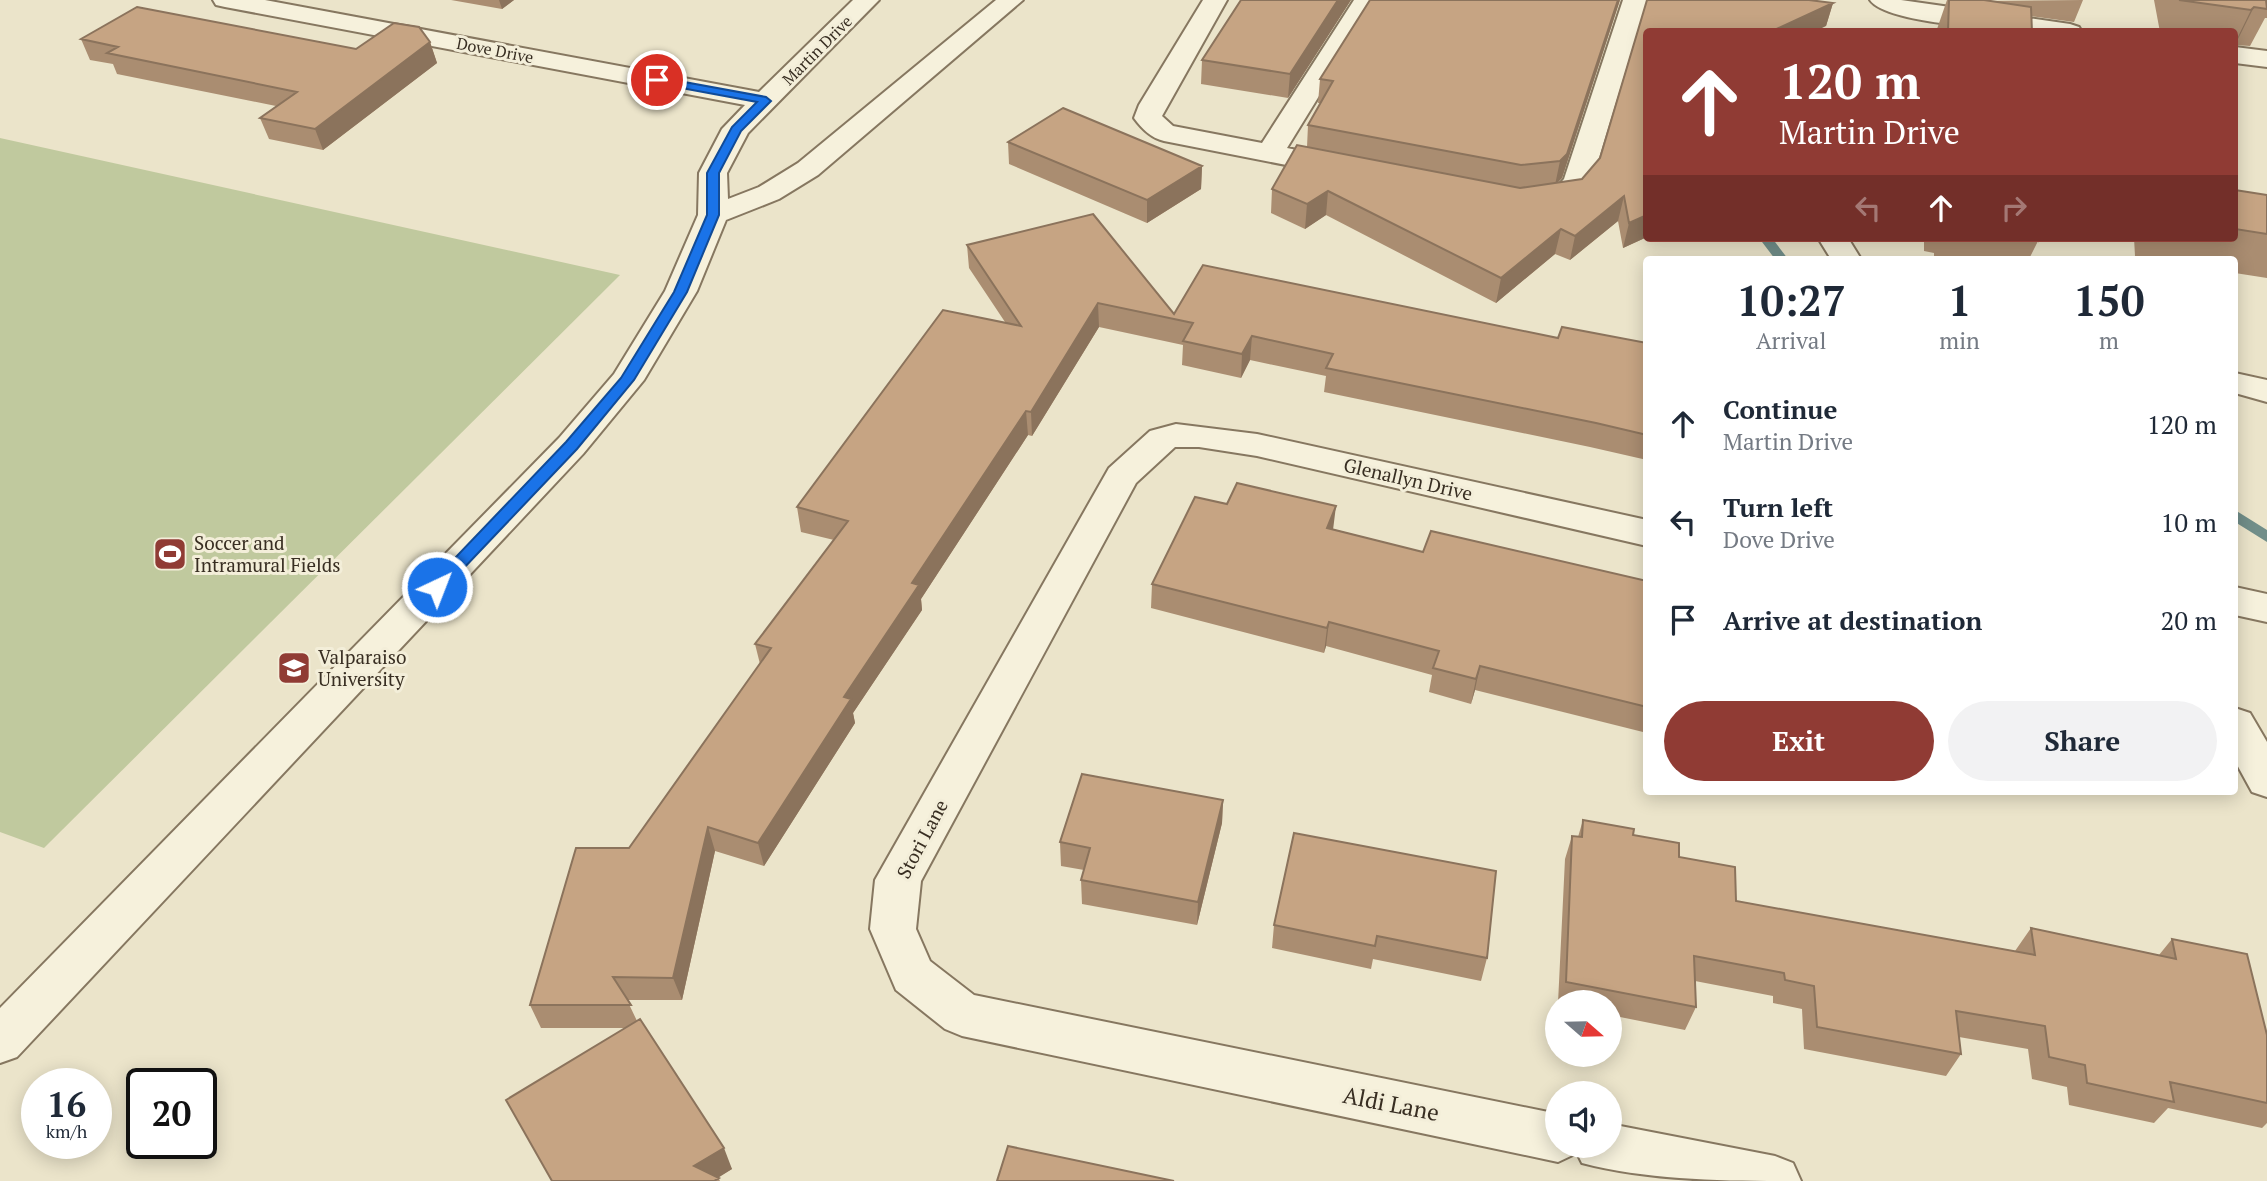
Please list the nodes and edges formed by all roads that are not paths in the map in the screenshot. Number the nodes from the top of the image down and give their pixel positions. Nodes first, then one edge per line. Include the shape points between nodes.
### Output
1 (225, 0) edge
2 (867, 0) edge
3 (1011, 0) edge
4 (1215, 0) edge
5 (1366, 0) edge
6 (1634, 0) edge
7 (1882, 0) edge
8 (2042, 28) edge
9 (2238, 55) edge
10 (2267, 59) edge
11 (766, 101) junction
12 (1270, 153) junction
13 (1365, 172) edge
14 (1516, 201) edge
15 (713, 215) junction
16 (2238, 384) edge
17 (2267, 391) edge
18 (1168, 436) joint
19 (1643, 532) edge
20 (2238, 602) edge
21 (2267, 608) edge
22 (2238, 729) edge
23 (2267, 780) edge
24 (0, 1041) edge
25 (1224, 1070) joint
26 (1545, 1135) edge
27 (1622, 1150) edge
28 (1775, 1181) edge

1 - 11 street, Dove Drive
2 - 11 street, Martin Drive
3 - 15 street via 808,169 769,193
4 - 12 street via 1148,118 1164,133
5 - 12 street
6 - 14 street via 1578,181 1565,196
7 - 8 street via 1895,7
9 - 10 street
11 - 15 street, Martin Drive via 736,129 713,173
12 - 13 street
15 - 24 street via 681,292 634,369 571,446
16 - 17 street
18 - 19 street, Glenallyn Drive via 1257,445
18 - 25 street, Stori Lane via 1122,476 898,880 893,929 913,975 962,1014
20 - 21 street
22 - 23 street
25 - 26 street, Aldi Lane
27 - 28 street

